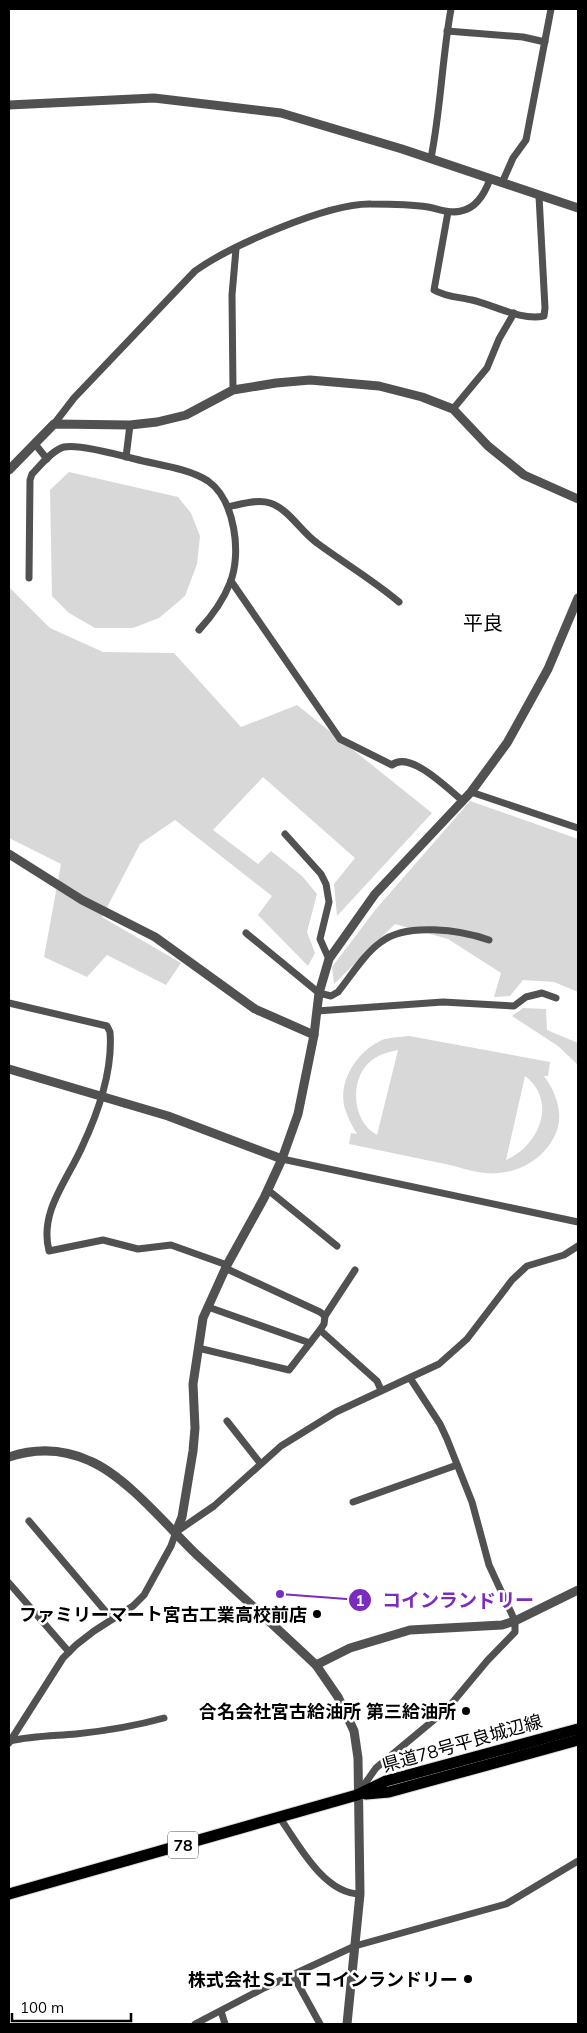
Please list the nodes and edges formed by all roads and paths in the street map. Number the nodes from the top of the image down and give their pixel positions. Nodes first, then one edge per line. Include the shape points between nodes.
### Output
1 (451, 9) edge
2 (551, 9) edge
3 (447, 32) junction
4 (545, 42) junction
5 (9, 105) edge
6 (431, 158) junction
7 (490, 179) junction
8 (502, 183) junction
9 (539, 196) junction
10 (578, 208) edge
11 (448, 212) junction
12 (236, 249) junction
13 (514, 313) junction
14 (233, 390) junction
15 (453, 409) junction
16 (54, 424) junction
17 (130, 426) junction
18 (35, 444) junction
19 (126, 456) junction
20 (47, 459) junction
21 (9, 470) edge
22 (578, 499) edge
23 (228, 507) junction
24 (29, 578) dead end
25 (231, 581) junction
26 (578, 598) edge
27 (399, 602) dead end
28 (199, 630) dead end
29 (471, 792) junction
30 (463, 801) junction
31 (578, 828) edge
32 (285, 834) dead end
33 (9, 854) edge
34 (246, 933) dead end
35 (490, 940) dead end
36 (329, 958) junction
37 (320, 993) junction
38 (556, 998) dead end
39 (9, 1003) edge
40 (317, 1011) junction
41 (314, 1035) junction
42 (9, 1069) edge
43 (100, 1098) junction
44 (282, 1159) junction
45 (268, 1190) junction
46 (578, 1222) edge
47 (337, 1246) dead end
48 (578, 1246) edge
49 (226, 1266) junction
50 (355, 1270) dead end
51 (208, 1307) junction
52 (325, 1316) junction
53 (320, 1330) junction
54 (310, 1344) junction
55 (198, 1348) junction
56 (410, 1378) junction
57 (381, 1390) junction
58 (227, 1421) dead end
59 (9, 1457) edge
60 (260, 1463) junction
61 (457, 1465) junction
62 (353, 1502) dead end
63 (29, 1521) dead end
64 (176, 1532) junction
65 (9, 1583) edge
66 (578, 1590) edge
67 (112, 1619) junction
68 (515, 1621) junction
69 (69, 1652) junction
70 (316, 1665) junction
71 (164, 1718) dead end
72 (578, 1729) edge
73 (578, 1740) edge
74 (9, 1742) edge
75 (357, 1795) junction
76 (280, 1818) junction
77 (578, 1861) edge
78 (9, 1894) edge
79 (360, 1894) junction
80 (355, 1946) junction
81 (293, 1974) junction
82 (221, 2011) junction
83 (195, 2024) edge
84 (225, 2024) edge
85 (320, 2024) edge
86 (346, 2024) edge

1 - 3 street
2 - 4 street
3 - 4 street via 523,37
3 - 6 street via 440,116
4 - 8 street via 526,140 513,158
5 - 6 street via 132,98 197,102 281,113
6 - 7 street
7 - 8 street
7 - 11 street via 476,204 462,211
8 - 9 street
9 - 10 street
9 - 13 street via 544,316
11 - 12 street via 401,204 345,207 302,220
11 - 13 street via 434,290
12 - 14 street via 232,295
12 - 16 street via 210,260 195,271 74,398
13 - 15 street via 487,368
14 - 15 street via 310,380 348,382 379,386
14 - 17 street via 186,415
15 - 22 street via 488,446 524,475
16 - 17 street
16 - 18 street
17 - 19 street
18 - 20 street
18 - 21 street
19 - 20 street via 64,447
19 - 23 street via 201,477 217,488
20 - 24 street via 30,480
23 - 25 street via 236,535
23 - 27 street via 268,502 277,506 316,543
25 - 28 street via 213,614
25 - 30 street via 340,739 392,765 406,760
26 - 29 street via 548,669 520,723
29 - 30 street
29 - 31 street
30 - 36 street via 375,894
32 - 36 street via 326,884 329,902 320,940
33 - 41 street via 82,900 155,937 256,1009
34 - 37 street
35 - 37 street via 447,930 403,931 389,935 378,943 338,992 331,996
36 - 37 street
37 - 40 street
38 - 40 street via 542,993 526,997 514,1006 443,1002
39 - 43 street via 107,1026 110,1039 107,1074
40 - 41 street
41 - 44 street via 298,1114
42 - 43 street
43 - 44 street via 168,1116
43 - 49 street via 82,1148 51,1210 46,1234 49,1251 103,1240 138,1249 171,1245
44 - 45 street
44 - 46 street
45 - 47 street
45 - 49 street
48 - 56 street via 564,1255 527,1266 512,1280 467,1339 439,1364
49 - 51 street
49 - 52 street
50 - 52 street
51 - 54 street
51 - 55 street
52 - 53 street
53 - 54 street
53 - 57 street via 377,1381
54 - 55 street via 289,1370
55 - 64 street via 193,1384 193,1451 182,1518
56 - 57 street
56 - 61 street via 440,1424
57 - 60 street via 318,1423
58 - 60 street
59 - 64 street via 54,1450 89,1460 137,1496
60 - 64 street via 214,1506
61 - 62 street
61 - 68 street via 472,1502 489,1565
63 - 67 street
64 - 67 street via 144,1594 133,1606
64 - 70 street
65 - 69 street
66 - 68 street
67 - 69 street
68 - 70 street via 502,1625 410,1630 350,1648
68 - 75 street via 514,1632 447,1709 376,1768
69 - 74 street
70 - 75 street via 338,1697 354,1731 358,1758
71 - 74 street via 108,1729 30,1736
72 - 75 main road, 県道78号平良城辺線 / 78 via 386,1782
73 - 75 main road, 県道78号平良城辺線 / 78 via 389,1792
75 - 76 main road, 県道78号平良城辺線 / 78
75 - 79 street
76 - 78 main road, 県道78号平良城辺線 / 78
76 - 79 street via 322,1877 351,1894
77 - 80 street via 506,1904
79 - 80 street
80 - 81 street
80 - 86 street
81 - 82 street
81 - 85 street
82 - 83 street
82 - 84 street

